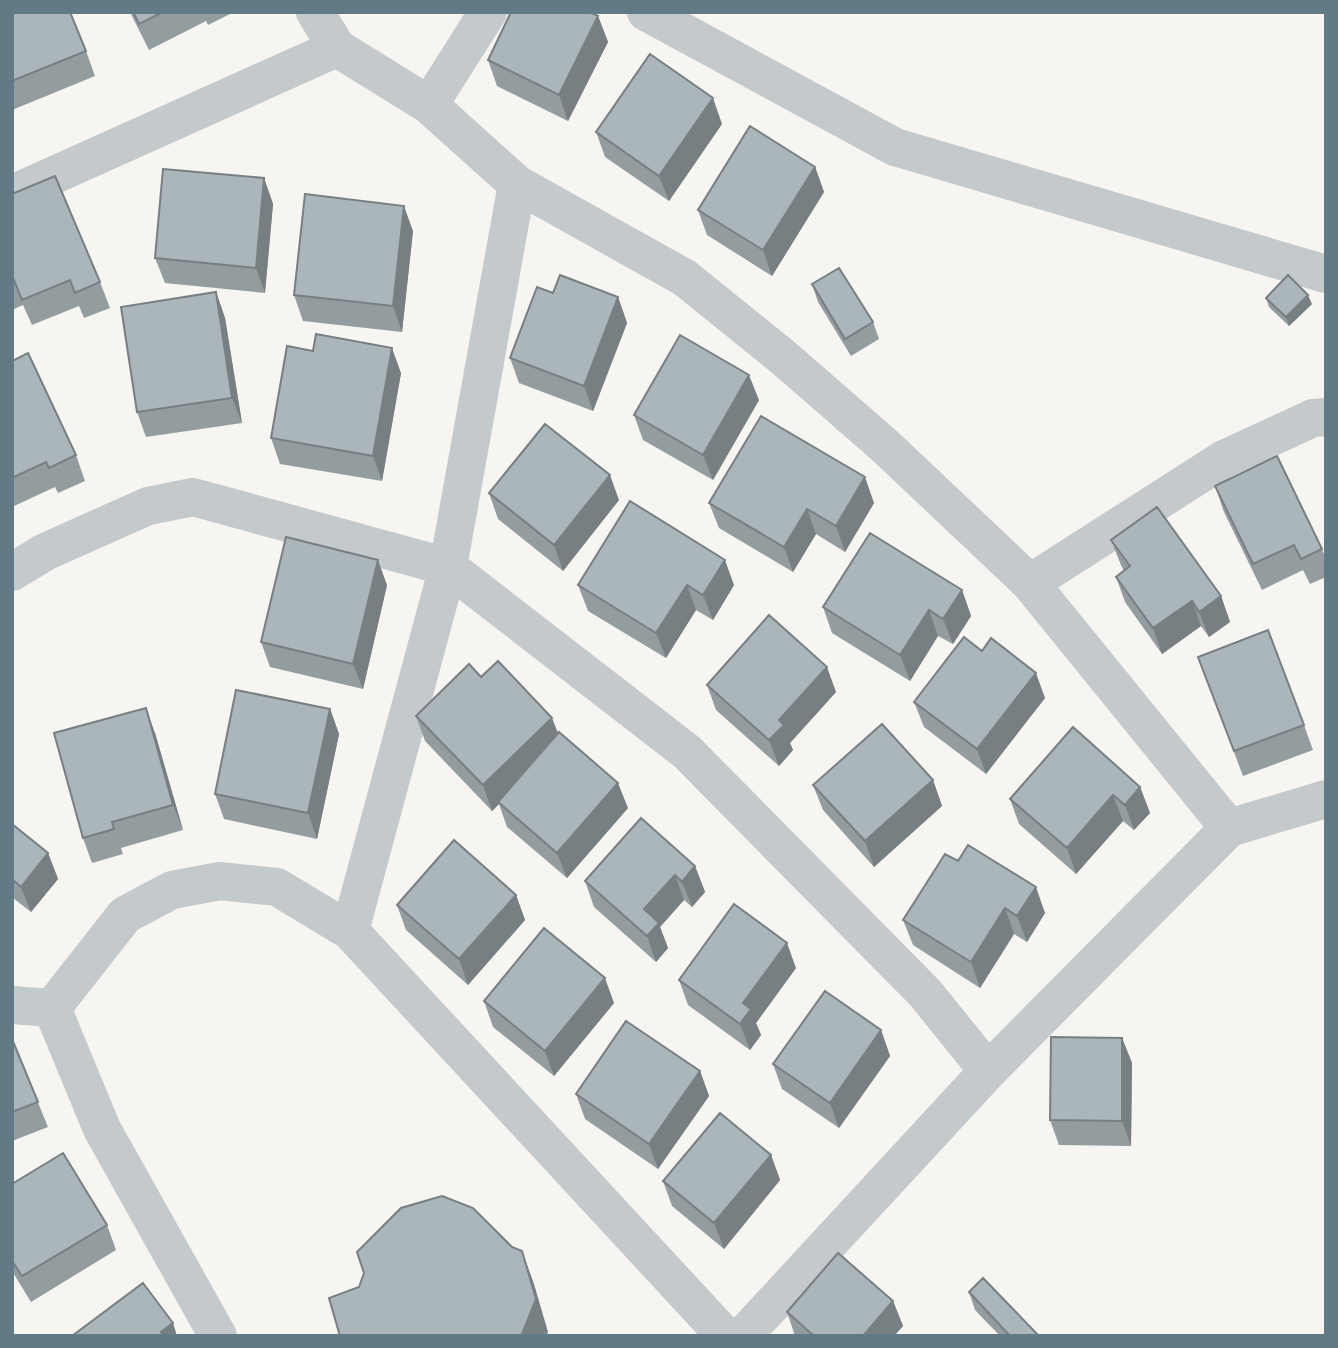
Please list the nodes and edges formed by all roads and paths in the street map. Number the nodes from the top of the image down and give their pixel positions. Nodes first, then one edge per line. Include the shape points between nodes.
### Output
1 (315, 12) edge
2 (488, 12) edge
3 (646, 12) edge
4 (337, 48) junction
5 (429, 105) junction
6 (517, 184) junction
7 (12, 194) edge
8 (1326, 274) edge
9 (1326, 417) edge
10 (448, 567) junction
11 (12, 572) edge
12 (1030, 583) junction
13 (1326, 799) edge
14 (1229, 828) junction
15 (350, 931) junction
16 (12, 1004) edge
17 (52, 1008) junction
18 (988, 1071) junction
19 (218, 1336) edge
20 (725, 1336) edge
21 (743, 1336) edge

1 - 4 street
2 - 5 street
3 - 8 street via 895,147
4 - 5 street
4 - 7 street
5 - 6 street
6 - 10 street
6 - 12 street via 685,278 885,446
9 - 12 street via 1313,418 1224,459
10 - 11 street via 193,497 148,506
10 - 15 street
10 - 18 street via 687,752 925,993
12 - 14 street
13 - 14 street
14 - 18 street
15 - 17 street via 277,887 220,881 172,890 125,915
15 - 20 street
16 - 17 street
17 - 19 street via 102,1129
18 - 21 street

